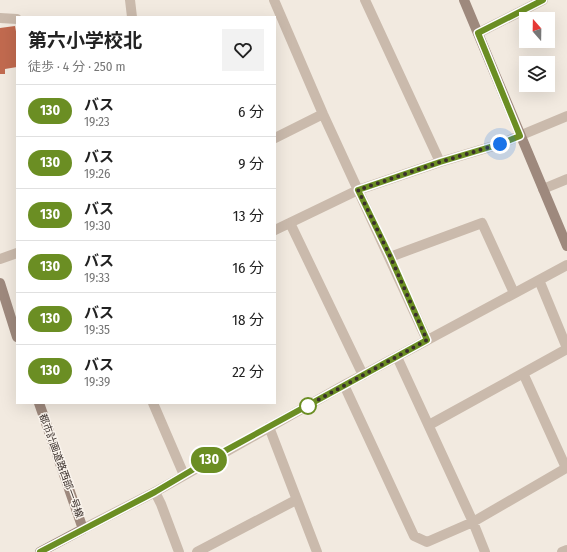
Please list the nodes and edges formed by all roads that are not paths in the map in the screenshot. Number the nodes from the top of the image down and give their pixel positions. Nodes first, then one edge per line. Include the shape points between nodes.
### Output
1 (130, 0) edge
2 (274, 0) edge
3 (365, 0) edge
4 (464, 0) edge
5 (543, 0) edge
6 (528, 4) edge
7 (132, 16) edge
8 (0, 18) edge
9 (16, 19) edge
10 (478, 33) junction
11 (323, 114) junction
12 (567, 116) edge
13 (520, 136) junction
14 (276, 138) edge
15 (440, 162) junction
16 (567, 179) edge
17 (358, 190) junction
18 (543, 190) junction
19 (290, 223) junction
20 (276, 230) edge
21 (567, 246) edge
22 (16, 253) edge
23 (390, 256) junction
24 (0, 259) edge
25 (567, 265) edge
26 (539, 280) junction
27 (0, 283) edge
28 (514, 293) junction
29 (16, 334) edge
30 (427, 340) junction
31 (567, 349) edge
32 (398, 357) junction
33 (524, 373) junction
34 (363, 375) junction
35 (344, 385) junction
36 (38, 404) edge
37 (153, 404) edge
38 (429, 425) junction
39 (269, 427) junction
40 (566, 468) edge
41 (184, 475) junction
42 (155, 492) junction
43 (296, 500) junction
44 (473, 522) junction
45 (83, 529) junction
46 (567, 550) edge
47 (40, 552) edge
48 (179, 552) edge
49 (197, 552) edge
50 (317, 552) edge
51 (485, 552) edge
52 (562, 552) edge

1 - 7 street
2 - 11 street
3 - 15 street
4 - 10 street
5 - 6 street
6 - 10 street
8 - 9 street
10 - 13 street
11 - 14 street
11 - 17 street
12 - 13 street
13 - 15 street
13 - 18 street
15 - 17 street
16 - 18 street
17 - 19 street
17 - 23 street
18 - 21 street
19 - 20 street
19 - 34 street
22 - 24 street
23 - 28 street via 482,223
23 - 30 street
25 - 26 street
26 - 28 street
26 - 31 street
27 - 29 street
28 - 30 street
30 - 32 street
31 - 33 street
32 - 34 street
32 - 38 street
33 - 38 street
33 - 40 street
34 - 35 street
35 - 39 street
35 - 44 street via 414,536 427,542
36 - 45 street, 都市計画道路西部一号線
37 - 41 street
38 - 44 street
39 - 41 street
39 - 43 street
40 - 44 street
41 - 42 street
42 - 45 street
42 - 48 street
43 - 49 street
43 - 50 street
44 - 51 street
45 - 47 street
46 - 52 street

